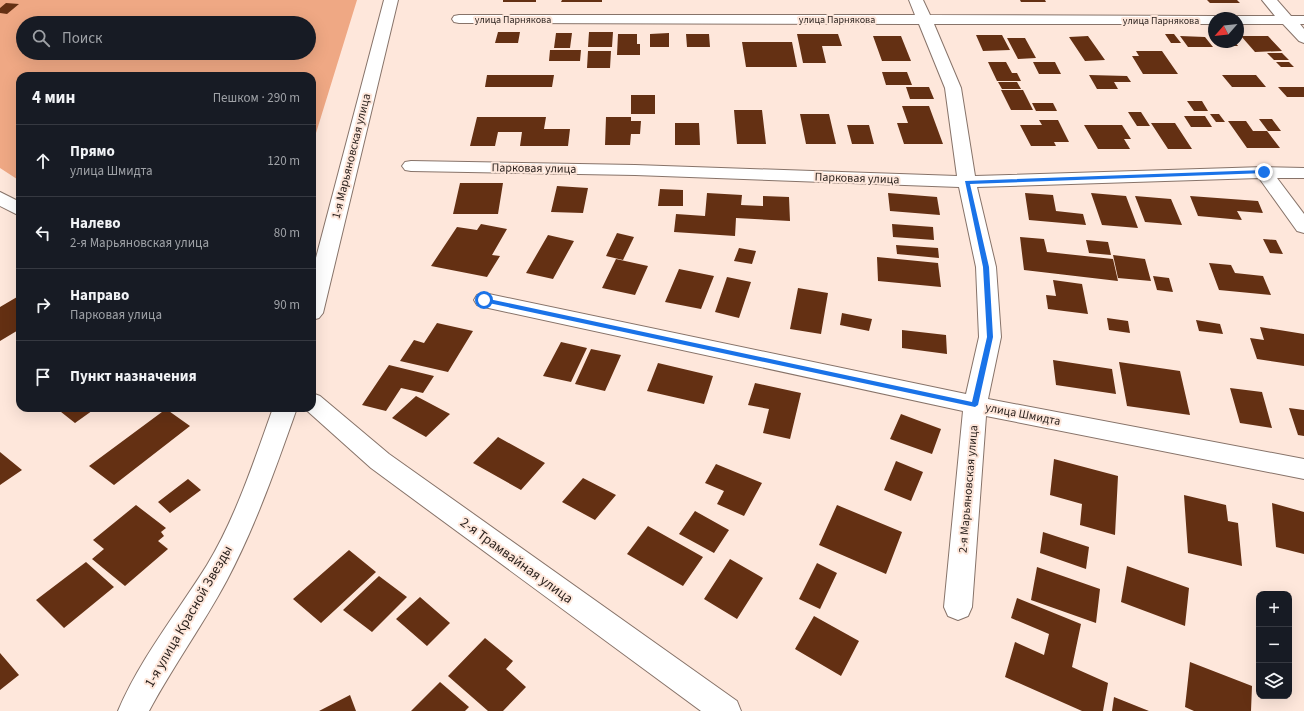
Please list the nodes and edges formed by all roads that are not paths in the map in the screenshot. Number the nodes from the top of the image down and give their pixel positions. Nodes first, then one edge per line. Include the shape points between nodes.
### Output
1 (391, 0) edge
2 (916, 0) edge
3 (1269, 0) edge
4 (459, 19) dead end
5 (923, 19) junction
6 (1208, 20) edge
7 (1244, 20) edge
8 (1288, 20) junction
9 (1304, 20) edge
10 (1304, 38) edge
11 (411, 166) dead end
12 (1264, 172) junction
13 (1304, 173) edge
14 (967, 182) junction
15 (0, 198) edge
16 (16, 208) edge
17 (1304, 227) edge
18 (316, 297) edge
19 (484, 300) dead end
20 (316, 405) edge
21 (975, 405) junction
22 (284, 412) edge
23 (1304, 469) edge
24 (958, 607) dead end
25 (133, 711) edge
26 (726, 711) edge

1 - 18 street, 1-я Марьяновская улица
2 - 5 street, 2-я Марьяновская улица
3 - 8 street
4 - 5 street, улица Парнякова
5 - 6 street, улица Парнякова
5 - 14 street, 2-я Марьяновская улица via 953,88
7 - 8 street
8 - 9 street
8 - 10 street
11 - 14 street, Парковая улица via 635,170
12 - 13 street, Парковая улица
12 - 14 street, Парковая улица
12 - 17 street
14 - 21 street, 2-я Марьяновская улица via 986,267 990,337
15 - 16 street
19 - 21 street, улица Шмидта
20 - 26 street, 2-я Трамвайная улица via 380,461
21 - 23 street, улица Шмидта
21 - 24 street, 2-я Марьяновская улица
22 - 25 street, 1-я улица Красной Звезды via 254,495 217,572 158,665

